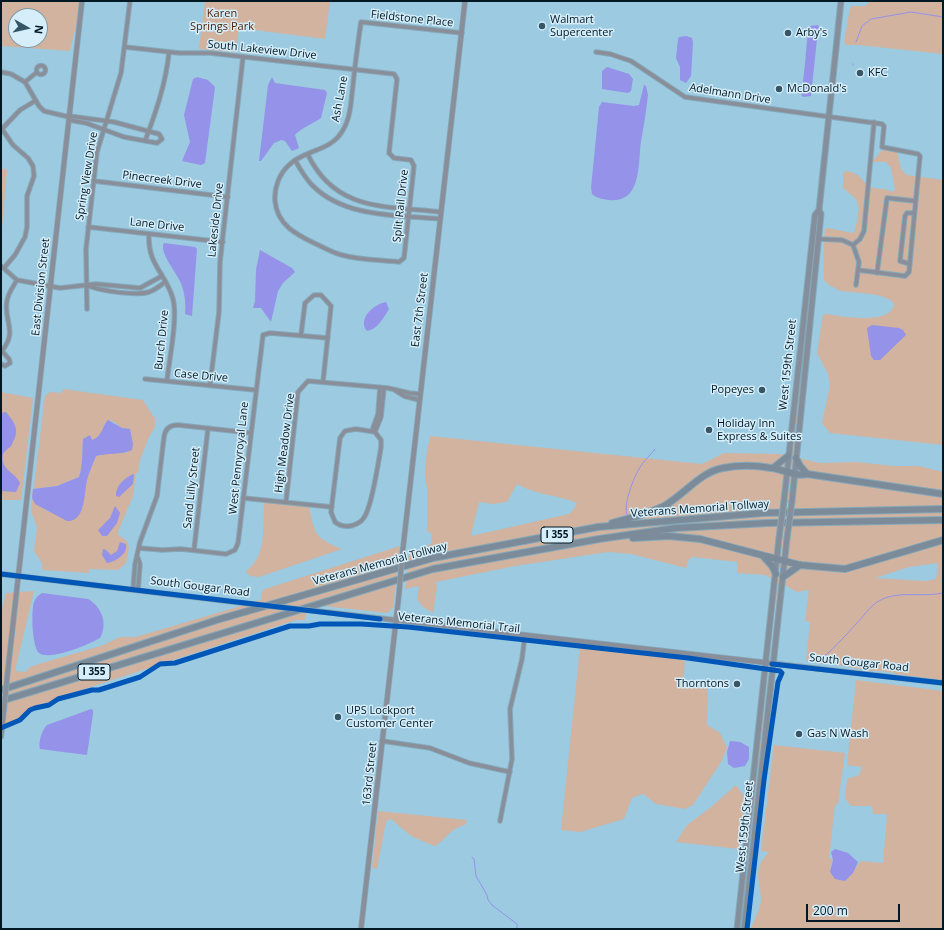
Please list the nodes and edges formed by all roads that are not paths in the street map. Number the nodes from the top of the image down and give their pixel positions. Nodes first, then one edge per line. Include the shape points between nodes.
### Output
1 (82, 1) edge
2 (130, 1) edge
3 (465, 1) edge
4 (841, 1) edge
5 (361, 22) joint
6 (462, 33) junction
7 (125, 47) junction
8 (169, 52) junction
9 (596, 52) dead end
10 (243, 57) junction
11 (355, 69) junction
12 (1, 72) edge
13 (37, 72) dead end
14 (397, 76) joint
15 (25, 82) junction
16 (35, 101) junction
17 (829, 116) junction
18 (69, 118) junction
19 (105, 121) junction
20 (874, 122) junction
21 (103, 128) junction
22 (1, 130) edge
23 (149, 131) junction
24 (145, 141) junction
25 (308, 155) junction
26 (294, 160) junction
27 (94, 181) junction
28 (228, 197) junction
29 (358, 201) junction
30 (915, 201) junction
31 (409, 209) junction
32 (357, 210) junction
33 (819, 210) junction
34 (441, 212) junction
35 (914, 213) junction
36 (408, 216) junction
37 (440, 219) junction
38 (88, 227) junction
39 (150, 234) junction
40 (819, 239) junction
41 (223, 242) junction
42 (853, 245) junction
43 (402, 260) joint
44 (910, 264) junction
45 (3, 267) edge
46 (858, 270) junction
47 (877, 273) junction
48 (162, 276) junction
49 (17, 280) junction
50 (166, 282) junction
51 (856, 285) dead end
52 (49, 286) junction
53 (88, 286) junction
54 (87, 309) dead end
55 (301, 335) junction
56 (328, 338) junction
57 (2, 352) edge
58 (1, 364) edge
59 (145, 379) dead end
60 (167, 382) junction
61 (323, 382) junction
62 (210, 385) junction
63 (382, 387) junction
64 (256, 390) junction
65 (395, 390) junction
66 (420, 394) junction
67 (419, 400) junction
68 (208, 428) junction
69 (373, 431) junction
70 (251, 433) junction
71 (788, 456) junction
72 (796, 458) junction
73 (773, 468) junction
74 (787, 472) junction
75 (794, 474) junction
76 (807, 474) junction
77 (943, 494) edge
78 (243, 498) junction
79 (286, 502) junction
80 (332, 507) junction
81 (943, 509) edge
82 (943, 520) edge
83 (592, 528) junction
84 (599, 539) junction
85 (943, 540) edge
86 (139, 548) junction
87 (194, 550) junction
88 (764, 557) junction
89 (777, 558) junction
90 (785, 561) junction
91 (800, 565) junction
92 (1, 574) edge
93 (776, 574) junction
94 (18, 576) junction
95 (783, 577) junction
96 (135, 590) junction
97 (396, 621) junction
98 (525, 635) junction
99 (770, 664) junction
100 (943, 683) edge
101 (1, 690) edge
102 (1, 701) edge
103 (1, 738) edge
104 (382, 741) junction
105 (510, 772) junction
106 (500, 821) dead end
107 (746, 841) junction
108 (753, 842) junction
109 (361, 929) edge
110 (737, 929) edge
111 (744, 929) edge

1 - 18 street, East Division Street
2 - 7 street, Spring View Drive
3 - 6 street, East 7th Street
4 - 17 main road, West 159th Street
5 - 6 street, Fieldstone Place
5 - 11 street, Ash Lane
6 - 34 street, East 7th Street
7 - 8 street, South Lakeview Drive
7 - 19 street, Spring View Drive via 117,87
8 - 10 street, South Lakeview Drive
8 - 23 street via 164,84
9 - 17 street, Adelmann Drive via 631,61 685,97
10 - 11 street, South Lakeview Drive
10 - 28 street, Lakeside Drive
11 - 14 street, South Lakeview Drive
11 - 25 street, Ash Lane via 349,112 343,130 332,143
12 - 15 street
13 - 15 street
14 - 31 street, Split Rail Drive via 389,153 394,158 414,162
15 - 16 street
16 - 18 street via 44,111
16 - 22 street via 20,110
17 - 20 street, Adelmann Drive
17 - 33 main road, West 159th Street
18 - 19 street
18 - 21 street
18 - 52 street, East Division Street
19 - 21 street, Spring View Drive
19 - 23 street
20 - 30 street via 884,126 882,147 920,156
20 - 42 street via 864,231
21 - 24 street via 110,133
21 - 27 street, Spring View Drive
22 - 45 street via 28,158 33,166 34,176 27,196 25,237 15,255
23 - 24 street
23 - 24 street via 160,134 162,139 157,143
25 - 26 street, Ash Lane
25 - 29 street via 316,170 334,190
26 - 32 street via 321,193
26 - 43 street, Ash Lane via 282,173 274,194 279,216 292,232 338,254 399,262
27 - 28 street, Pinecreek Drive
27 - 38 street, Spring View Drive
28 - 41 street, Lakeside Drive
29 - 31 street
29 - 32 street
30 - 35 street
30 - 47 street via 887,198
31 - 34 street
31 - 36 street, Split Rail Drive
32 - 36 street
33 - 40 main road, West 159th Street
33 - 71 main road, West 159th Street via 815,215
34 - 37 street, East 7th Street
35 - 44 street
35 - 44 street via 907,213 905,216 900,261
36 - 37 street
36 - 43 street, Split Rail Drive
37 - 66 street, East 7th Street
38 - 39 street, Lane Drive
38 - 53 street, Spring View Drive via 85,259
39 - 41 street, Lane Drive
39 - 48 street, Burch Drive via 152,257
40 - 42 street via 842,240
40 - 72 main road, West 159th Street
41 - 62 street, Lakeside Drive via 219,312
42 - 46 street via 859,262
44 - 47 street via 909,272 905,276
45 - 49 street
46 - 47 street
46 - 51 street
48 - 50 street, Burch Drive
48 - 53 street via 140,288 96,284
49 - 52 street
49 - 57 street via 7,300 10,337
50 - 53 street via 156,289 139,293
50 - 60 street, Burch Drive via 175,307
52 - 53 street
52 - 94 street, East Division Street
53 - 54 street, Spring View Drive
55 - 56 street, West Pennyroyal Lane
55 - 56 street via 305,303 314,294 322,296 332,306
55 - 64 street, West Pennyroyal Lane via 263,335
56 - 61 street
57 - 58 street via 10,363 5,366
59 - 60 street, Case Drive
60 - 62 street, Case Drive
61 - 63 street, High Meadow Drive
61 - 79 street, High Meadow Drive via 308,381 298,392
62 - 64 street, Case Drive
63 - 65 street, High Meadow Drive
63 - 69 street
64 - 70 street, West Pennyroyal Lane
65 - 66 street, High Meadow Drive
65 - 67 street, High Meadow Drive via 404,396
66 - 67 street, East 7th Street
67 - 97 street, East 7th Street, bridge
68 - 70 street
68 - 86 street via 178,425 166,430 156,501
68 - 87 street, Sand Lilly Street
69 - 80 street via 351,429 342,434
69 - 80 street via 381,440 381,447 366,515 357,524 341,526 333,520
70 - 78 street, West Pennyroyal Lane
71 - 73 highway
71 - 74 main road, West 159th Street
72 - 75 main road, West 159th Street
72 - 76 highway
73 - 74 highway
73 - 83 highway via 721,468 709,473 665,505 640,516
74 - 75 highway
74 - 89 main road, West 159th Street, bridge
75 - 76 highway
75 - 90 main road, West 159th Street, bridge
76 - 77 highway
78 - 79 street
78 - 87 street, West Pennyroyal Lane via 235,550 226,554
79 - 80 street
81 - 83 highway, Veterans Memorial Tollway / I 355 via 763,513
82 - 84 highway, Veterans Memorial Tollway / I 355 via 676,528
83 - 101 highway, Veterans Memorial Tollway / I 355 via 432,558 220,619
84 - 88 highway via 669,536 700,539
84 - 102 highway, Veterans Memorial Tollway / I 355 via 433,569
85 - 91 highway via 845,569
86 - 87 street, West Pennyroyal Lane
86 - 96 street via 140,564
88 - 89 highway
88 - 93 highway
89 - 90 highway
89 - 93 main road, West 159th Street
90 - 91 highway
90 - 95 main road, West 159th Street
91 - 95 highway
92 - 94 street, South Gougar Road
93 - 99 main road, West 159th Street
94 - 96 street, South Gougar Road
94 - 103 street, East Division Street, bridge
95 - 99 main road, West 159th Street
96 - 97 street, South Gougar Road, bridge
97 - 98 street, South Gougar Road
97 - 104 street, 163rd Street
98 - 99 street, South Gougar Road
98 - 105 street via 510,709
99 - 100 street, South Gougar Road
99 - 107 main road, West 159th Street
99 - 108 main road, West 159th Street
104 - 105 street via 430,748 470,763
104 - 109 street, 163rd Street
105 - 106 street
107 - 108 main road
107 - 110 main road, West 159th Street
108 - 111 main road, West 159th Street

